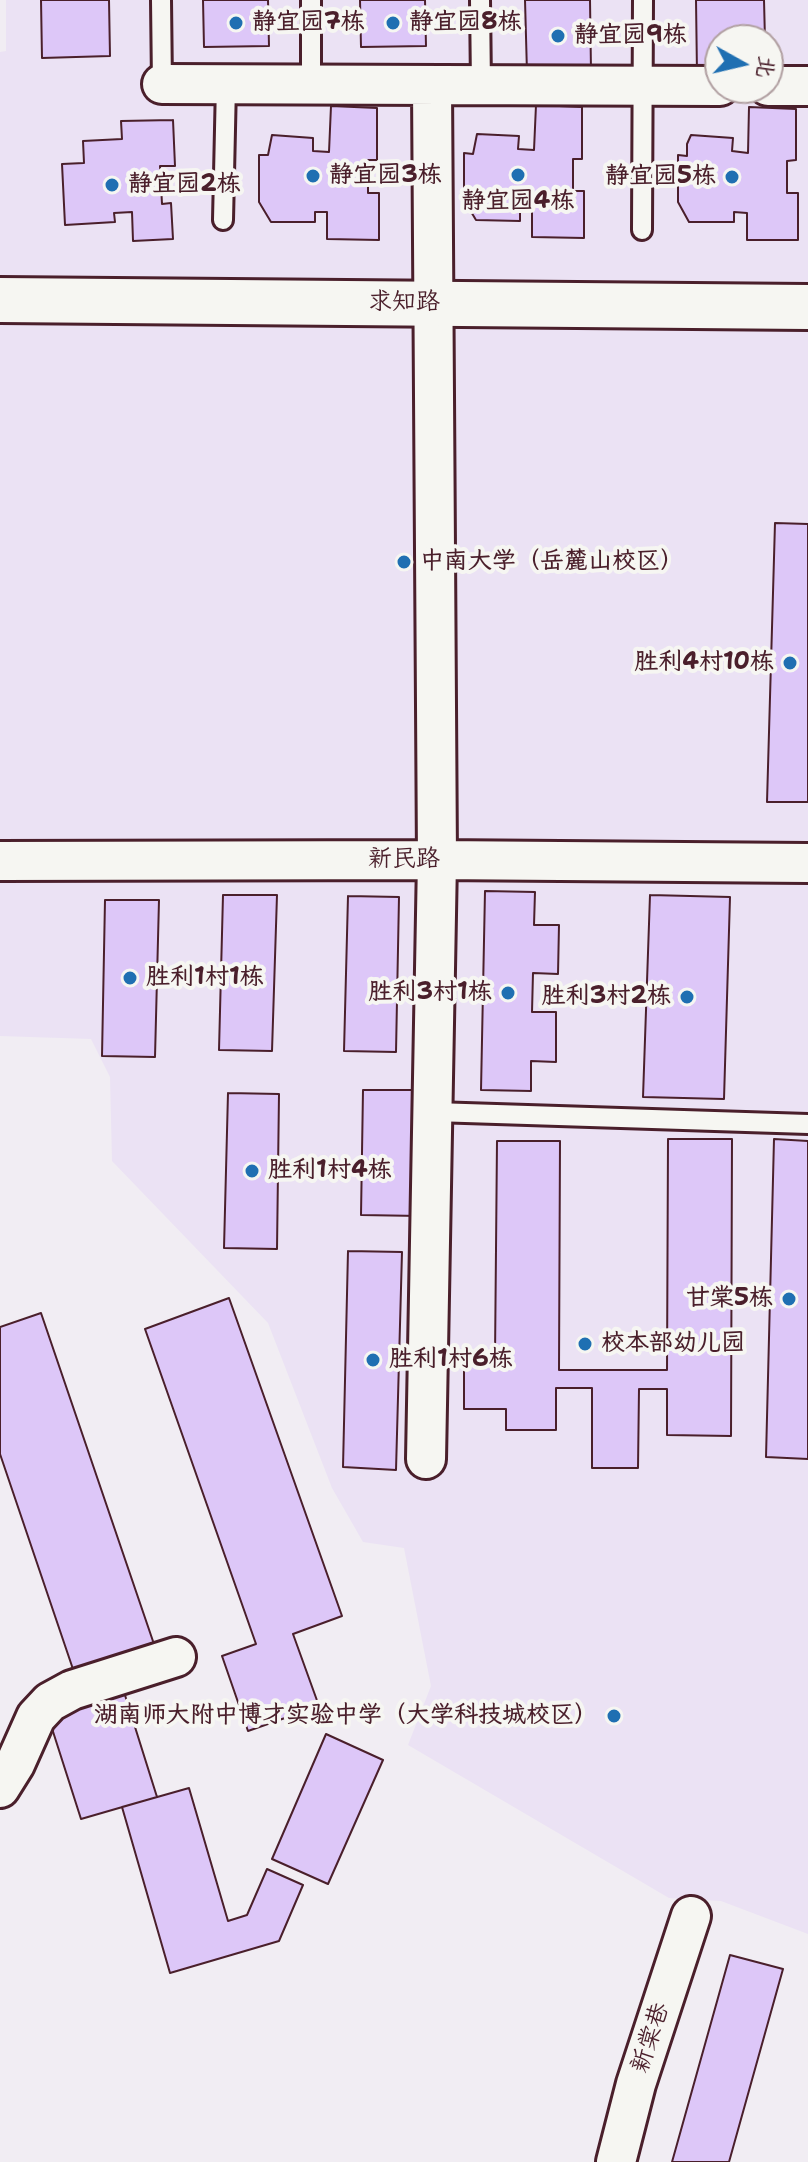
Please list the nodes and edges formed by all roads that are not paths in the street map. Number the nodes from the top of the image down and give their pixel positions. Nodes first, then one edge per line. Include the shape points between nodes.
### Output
1 (161, 0) edge
2 (311, 0) edge
3 (480, 0) edge
4 (643, 0) edge
5 (311, 83) junction
6 (162, 84) joint
7 (226, 84) junction
8 (642, 85) junction
9 (432, 86) junction
10 (481, 86) junction
11 (704, 86) edge
12 (784, 86) edge
13 (808, 86) edge
14 (223, 220) dead end
15 (642, 230) dead end
16 (0, 300) edge
17 (808, 307) edge
18 (434, 314) junction
19 (0, 322) edge
20 (808, 327) edge
21 (437, 860) junction
22 (0, 861) edge
23 (808, 863) edge
24 (434, 1112) junction
25 (808, 1124) edge
26 (426, 1459) dead end
27 (176, 1657) dead end
28 (0, 1788) edge
29 (691, 1916) dead end
30 (616, 2162) edge

1 - 6 lane
2 - 5 lane
3 - 10 lane
4 - 8 lane
5 - 7 street
5 - 9 street
6 - 7 street
7 - 14 lane
8 - 10 street
8 - 11 street
8 - 15 lane
9 - 10 street
9 - 18 street
12 - 13 street
16 - 18 street, 求知路
17 - 18 street, 求知路
18 - 19 street, 求知路
18 - 20 street, 求知路
18 - 21 street
21 - 22 street, 新民路
21 - 23 street, 新民路
21 - 24 street
24 - 25 lane
24 - 26 street
27 - 28 street via 50,1702 36,1717
29 - 30 street, 新棠巷

